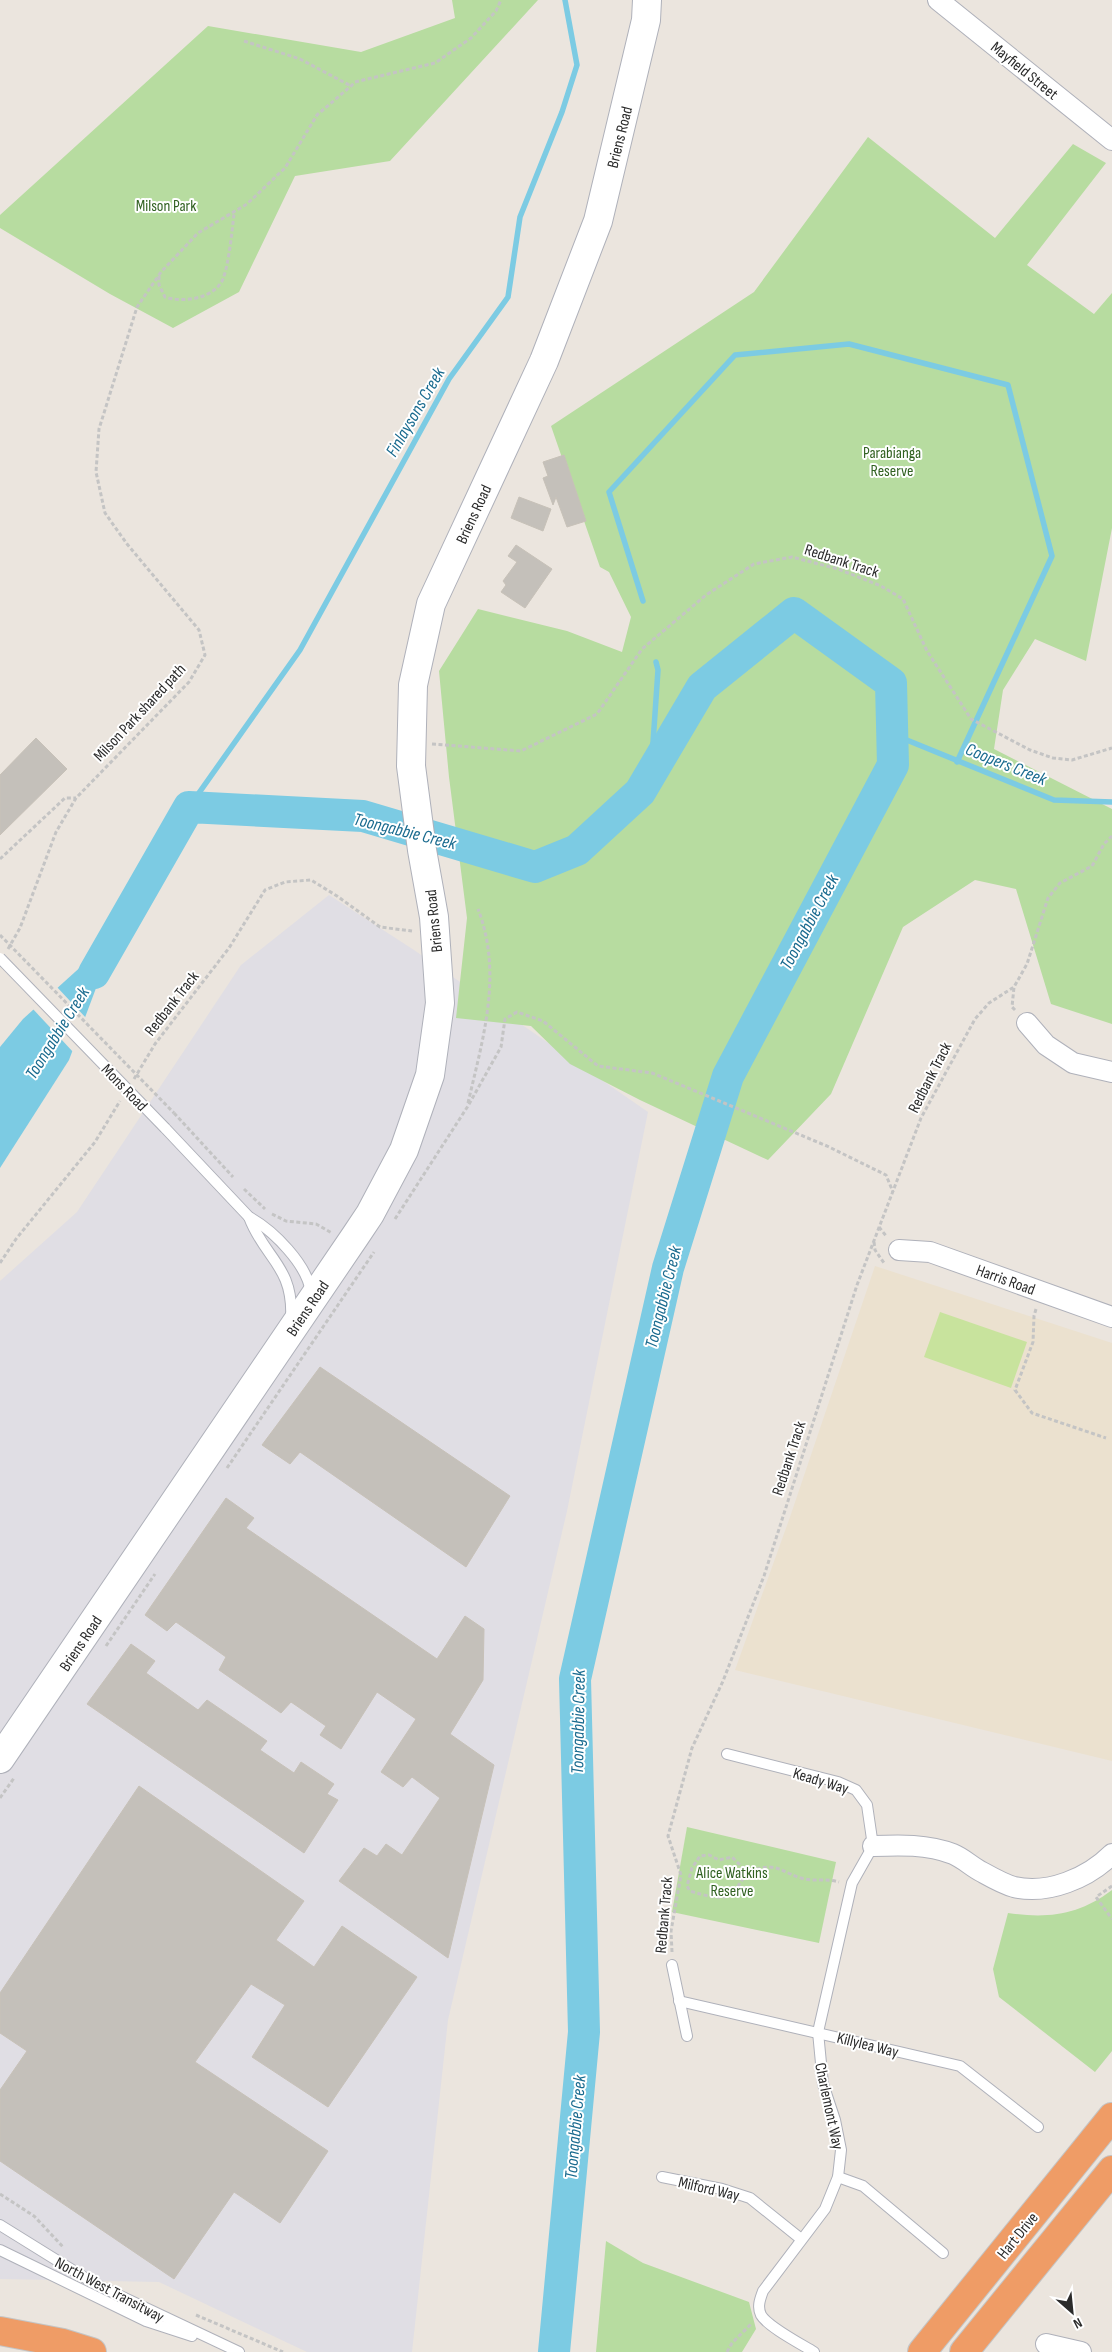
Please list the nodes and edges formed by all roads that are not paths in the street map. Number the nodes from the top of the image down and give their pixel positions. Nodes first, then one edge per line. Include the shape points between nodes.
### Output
1 (647, 0) edge
2 (938, 0) edge
3 (1112, 140) edge
4 (3, 956) edge
5 (1027, 1022) dead end
6 (1112, 1072) edge
7 (250, 1217) junction
8 (899, 1250) dead end
9 (312, 1300) junction
10 (1112, 1317) edge
11 (289, 1335) junction
12 (727, 1754) dead end
13 (0, 1759) edge
14 (873, 1846) junction
15 (1112, 1854) edge
16 (672, 1965) road end
17 (679, 2001) junction
18 (818, 2032) junction
19 (687, 2036) dead end
20 (1112, 2117) edge
21 (1038, 2127) dead end
22 (1112, 2170) edge
23 (662, 2177) dead end
24 (838, 2177) junction
25 (0, 2225) edge
26 (801, 2239) junction
27 (0, 2250) edge
28 (943, 2253) dead end
29 (0, 2331) edge
30 (1046, 2344) dead end
31 (224, 2346) junction
32 (92, 2352) edge
33 (239, 2352) edge
34 (814, 2352) edge
35 (922, 2352) edge
36 (964, 2352) edge
37 (1081, 2352) edge

1 - 9 street, Briens Road via 644,29 598,221 544,361 431,604 413,685 411,766 422,850 424,924 440,1003 430,1075 404,1150 370,1214
2 - 3 street, Mayfield Street
4 - 7 lane, Mons Road, bridge
5 - 6 street via 1046,1045 1072,1063
7 - 9 lane, Mons Road via 262,1224 307,1274
7 - 11 lane, Mons Road via 256,1234 288,1284 291,1303
8 - 10 street, Harris Road via 930,1252
9 - 11 street, Briens Road
11 - 13 street, Briens Road
12 - 14 lane, Keady Way via 838,1782 856,1790 867,1805
14 - 15 street via 911,1845 953,1854 1013,1886 1036,1889 1083,1876
14 - 18 lane, Charlemont Way via 852,1883
16 - 17 lane
17 - 18 lane, Killylea Way
17 - 19 lane
18 - 21 lane, Killylea Way via 960,2066
18 - 24 lane, Charlemont Way via 823,2084 841,2150
20 - 35 highway, Hart Drive
22 - 36 highway, Hart Drive
23 - 26 lane, Milford Way via 750,2198
24 - 26 lane, Charlemont Way via 825,2209
24 - 28 lane via 863,2186
25 - 31 lane, North West Transitway via 95,2284
26 - 34 lane, Charlemont Way via 763,2291 758,2303 768,2323
27 - 31 lane, North West Transitway via 146,2322
29 - 32 highway
30 - 37 street
31 - 33 lane, North West Transitway

